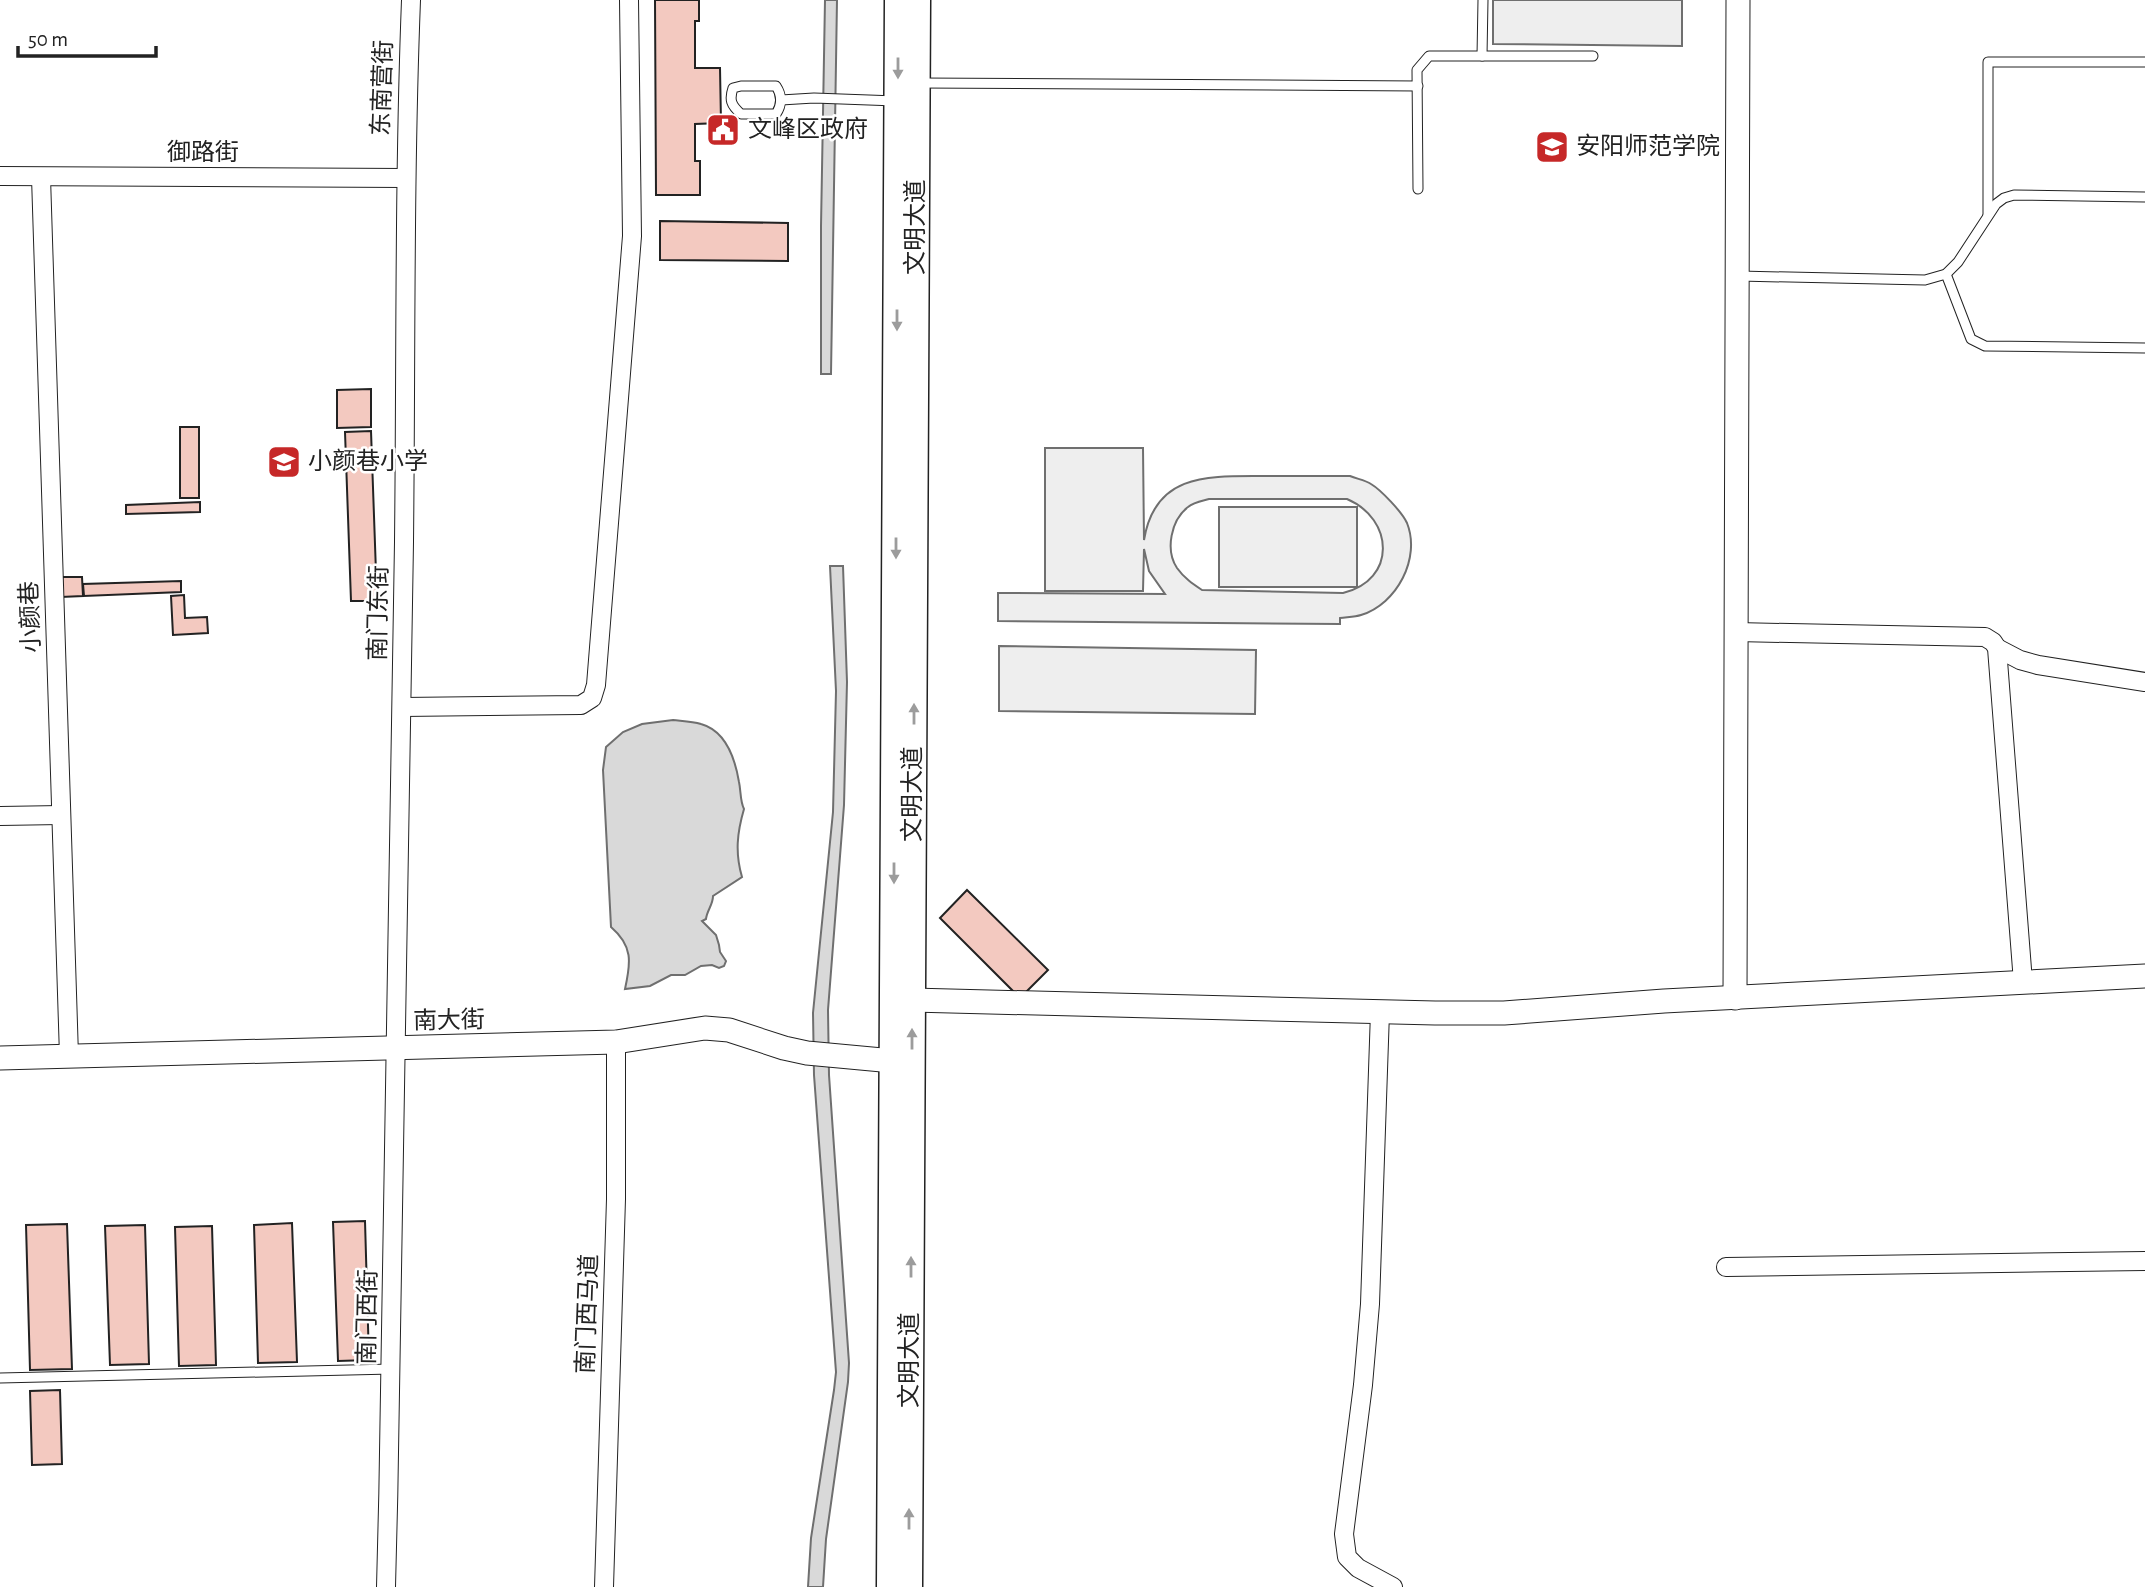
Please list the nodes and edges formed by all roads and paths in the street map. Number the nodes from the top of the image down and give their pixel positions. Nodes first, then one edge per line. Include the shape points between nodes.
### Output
1 (411, 0) edge
2 (629, 0) edge
3 (898, 0) edge
4 (917, 0) edge
5 (1483, 0) edge
6 (1738, 0) edge
7 (1482, 56) junction
8 (1593, 56) dead end
9 (2145, 62) edge
10 (1418, 86) junction
11 (907, 92) junction
12 (781, 100) junction
13 (0, 176) edge
14 (41, 177) junction
15 (406, 178) junction
16 (1418, 189) dead end
17 (2145, 197) edge
18 (1988, 217) junction
19 (1946, 274) junction
20 (1737, 276) junction
21 (2145, 348) edge
22 (1736, 632) junction
23 (1997, 648) junction
24 (2145, 682) edge
25 (402, 707) junction
26 (61, 815) junction
27 (0, 816) edge
28 (2145, 976) edge
29 (2023, 982) junction
30 (1735, 998) junction
31 (912, 1000) junction
32 (1380, 1012) junction
33 (616, 1042) junction
34 (398, 1048) junction
35 (69, 1056) junction
36 (0, 1058) edge
37 (893, 1061) junction
38 (2145, 1261) edge
39 (1726, 1267) dead end
40 (391, 1369) junction
41 (0, 1378) edge
42 (386, 1587) edge
43 (604, 1587) edge
44 (890, 1587) edge
45 (909, 1587) edge
46 (1393, 1587) edge

1 - 15 street, 东南营街
2 - 25 street via 632,236 592,698 581,705
3 -> 11 main road, 文明大道
4 - 11 main road, 文明大道
5 - 7 lane
6 - 20 street
7 - 8 lane
7 - 10 lane via 1429,56 1418,70
9 - 18 lane via 1988,62
10 - 11 lane
10 - 16 lane
11 - 12 lane via 848,100
31 -> 11 main road, 文明大道
11 -> 37 main road, 文明大道
12 - 12 lane via 775,114 741,114 730,101 733,88 741,86 776,86
13 - 14 street, 御路街
14 - 15 street, 御路街
14 - 26 street, 小颜巷
15 - 25 street, 南门东街
17 - 18 lane via 2014,195 2004,198
18 - 19 lane
19 - 20 lane via 1925,279
19 - 21 lane via 1971,339 1985,346
20 - 22 street
22 - 23 street via 1985,637
22 - 30 street
23 - 24 street via 2038,665
23 - 29 street
25 - 34 street, 南门东街
26 - 27 street
26 - 35 street, 小颜巷
28 - 29 street
29 - 30 street
30 - 32 street via 1504,1013
31 - 32 street
45 -> 31 main road, 文明大道
32 - 46 street via 1370,1304 1344,1534 1346,1557 1358,1569
33 - 34 street, 南大街
33 - 37 street, 南大街 via 705,1028 729,1030 807,1053
33 - 43 street, 南门西马道
34 - 35 street, 南大街
34 - 40 street, 南门西街
35 - 36 street, 南大街
37 - 44 main road, 文明大道
38 - 39 street
40 - 41 lane
40 - 42 street, 南门西街

